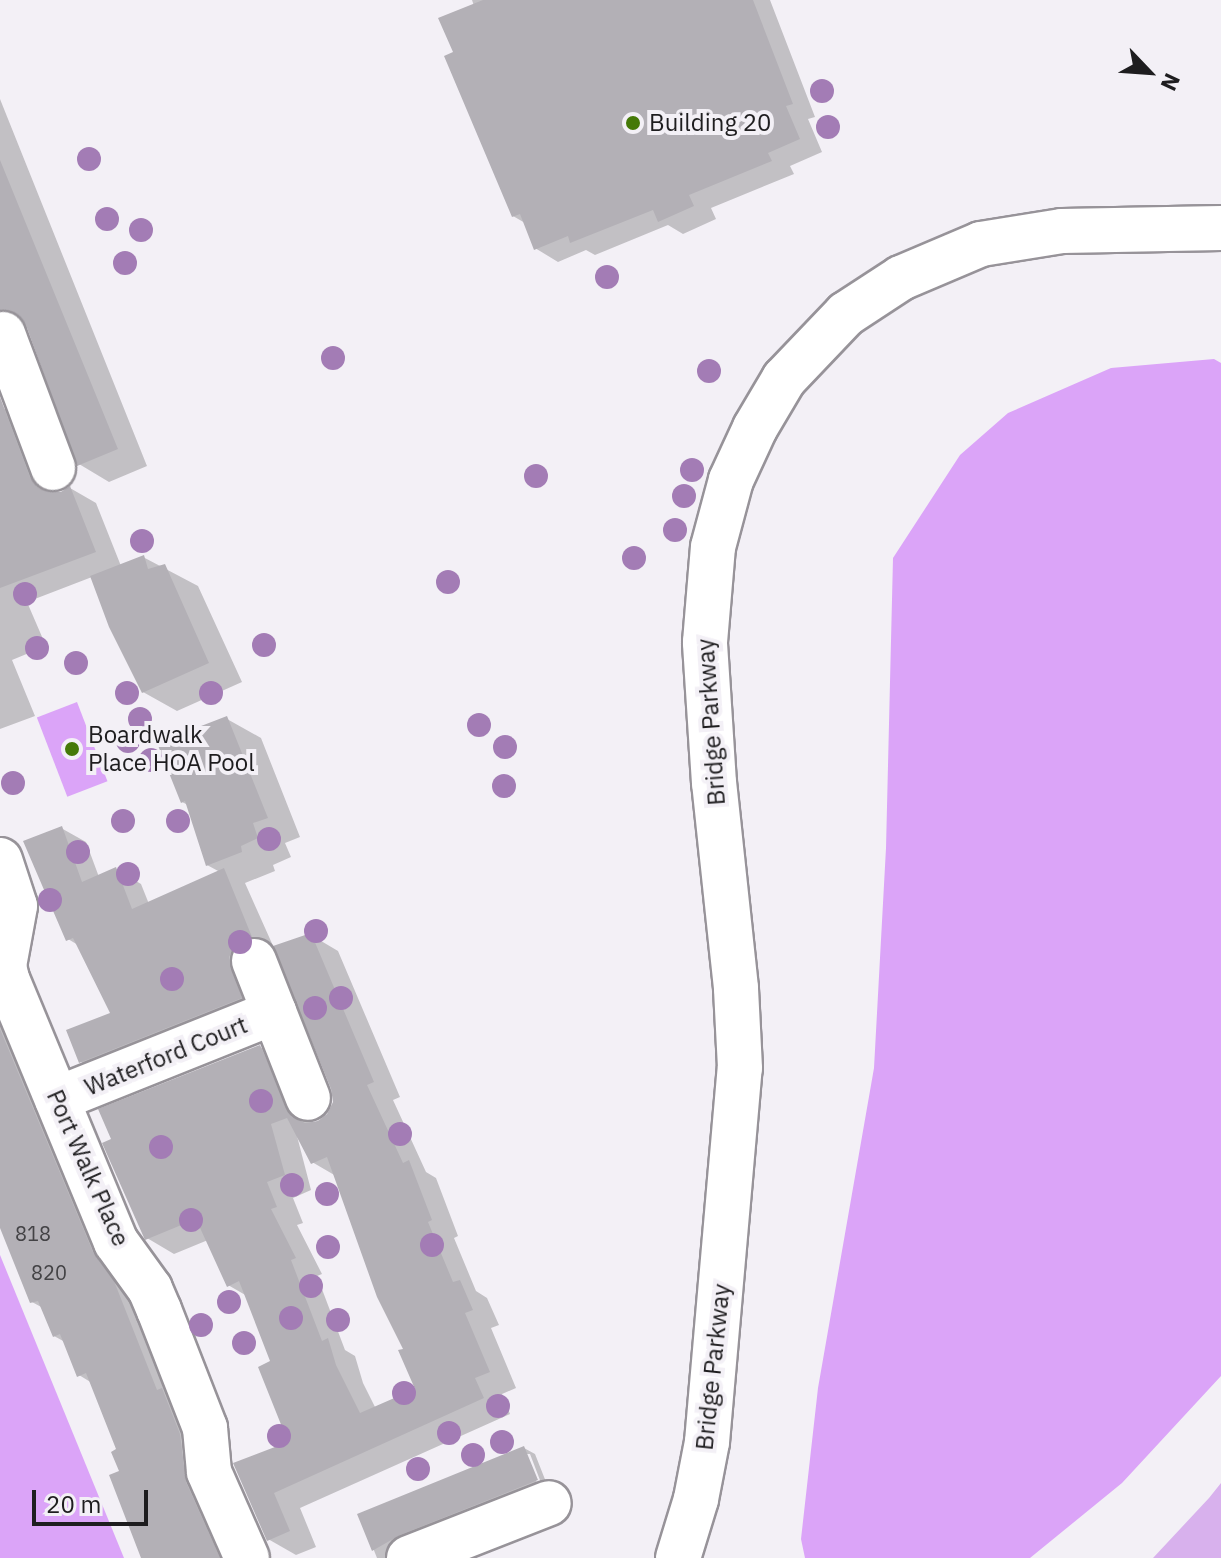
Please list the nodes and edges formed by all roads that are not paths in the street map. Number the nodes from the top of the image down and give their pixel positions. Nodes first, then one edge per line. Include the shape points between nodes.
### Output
1 (1221, 228) edge
2 (3, 334) dead end
3 (16, 423) edge
4 (53, 468) dead end
5 (0, 860) edge
6 (254, 961) dead end
7 (274, 1012) junction
8 (308, 1098) dead end
9 (57, 1099) junction
10 (549, 1503) dead end
11 (247, 1558) edge
12 (409, 1558) edge
13 (678, 1558) edge

1 - 13 street, Bridge Parkway via 1062,231 981,244 901,278 846,314 784,379 731,480 713,547 705,642 740,1068 707,1442
2 - 3 street
3 - 4 street
5 - 9 street, Port Walk Place via 15,906 4,966
6 - 7 street, Waterford Court
7 - 8 street, Waterford Court
7 - 9 street, Waterford Court
9 - 11 street, Port Walk Place via 116,1242 159,1310 205,1428 209,1472
10 - 12 street

